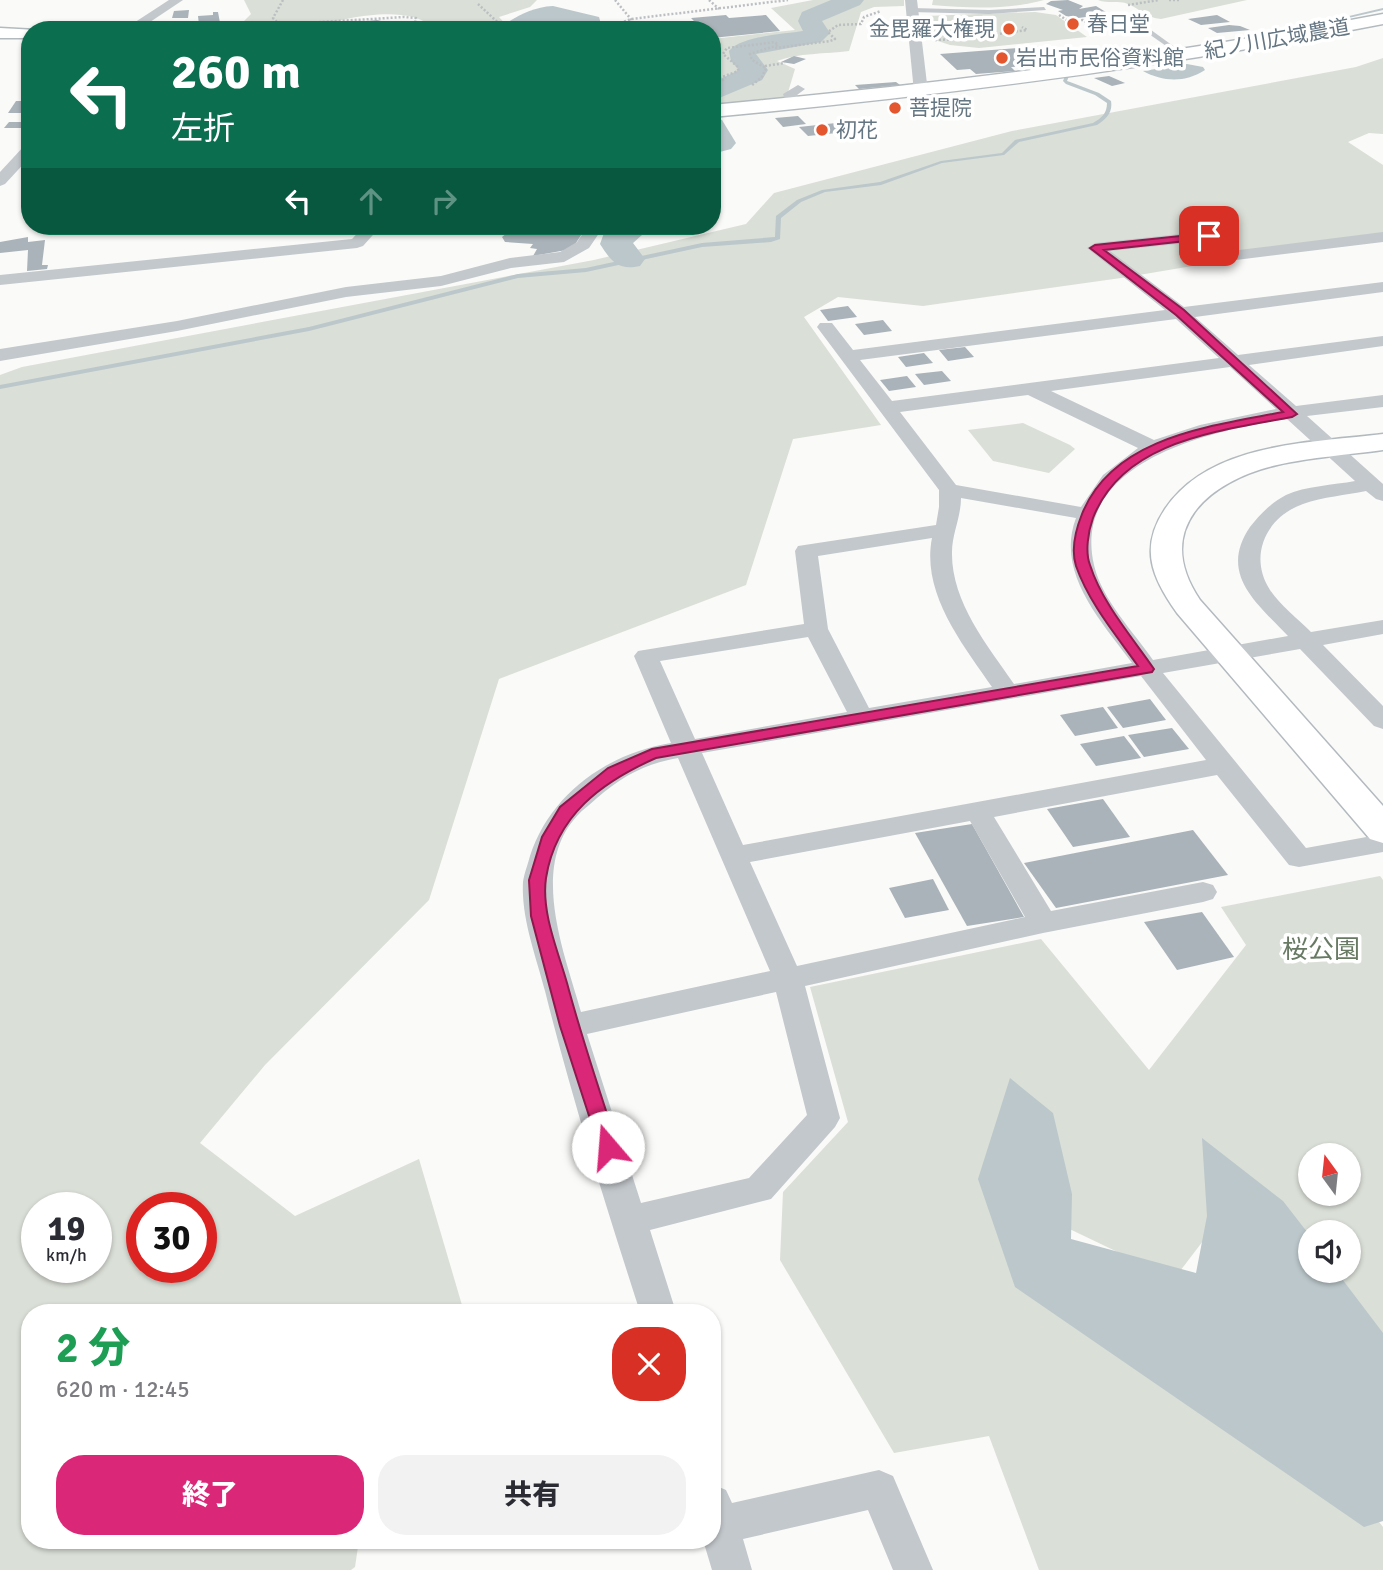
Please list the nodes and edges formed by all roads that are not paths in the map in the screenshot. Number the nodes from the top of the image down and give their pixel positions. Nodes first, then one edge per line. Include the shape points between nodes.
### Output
1 (177, 0) edge
2 (911, 5) edge
3 (1044, 9) road end
4 (1383, 19) edge
5 (1105, 20) dead end
6 (143, 21) edge
7 (0, 33) edge
8 (21, 33) edge
9 (1177, 52) junction
10 (921, 92) junction
11 (721, 111) edge
12 (21, 158) edge
13 (0, 181) edge
14 (365, 235) edge
15 (590, 235) edge
16 (1383, 237) edge
17 (0, 280) edge
18 (1383, 287) edge
19 (1180, 313) junction
20 (826, 327) dead end
21 (1383, 341) edge
22 (0, 355) edge
23 (848, 356) junction
24 (1233, 360) junction
25 (1031, 389) junction
26 (1383, 401) edge
27 (886, 408) junction
28 (1292, 414) junction
29 (1383, 442) edge
30 (1154, 448) junction
31 (1332, 449) junction
32 (1377, 489) edge
33 (949, 490) junction
34 (1087, 514) junction
35 (945, 530) junction
36 (1383, 627) edge
37 (816, 629) junction
38 (1306, 639) junction
39 (1229, 654) junction
40 (1147, 669) junction
41 (1008, 694) junction
42 (862, 718) junction
43 (1383, 721) edge
44 (687, 748) junction
45 (1225, 765) junction
46 (977, 811) junction
47 (1383, 830) edge
48 (1383, 843) edge
49 (734, 856) junction
50 (1203, 892) dead end
51 (1044, 923) junction
52 (788, 979) junction
53 (569, 1026) junction
54 (631, 1220) junction
55 (656, 1304) edge
56 (721, 1513) edge
57 (721, 1534) edge
58 (732, 1570) edge
59 (913, 1570) edge

1 - 6 street
2 - 3 lane via 989,12
2 - 10 street
4 - 9 street, 紀ノ川広域農道 via 1277,41
5 - 9 lane via 1138,23
7 - 8 street
9 - 10 street, 紀ノ川広域農道
10 - 11 street, 紀ノ川広域農道 via 795,97
12 - 13 street
14 - 17 street via 357,243
15 - 22 street via 564,257
16 - 19 street via 1236,255 1209,236 1095,248
18 - 19 street
19 - 23 street
19 - 24 street
20 - 23 street
21 - 24 street
23 - 27 street
24 - 25 street
24 - 28 street
25 - 27 street
25 - 30 street
26 - 28 street
27 - 33 street
28 - 30 street via 1203,431
28 - 31 street
29 - 31 street
30 - 34 street via 1117,473
31 - 32 street
31 - 39 street via 1265,460 1218,477 1192,495 1169,527 1164,555 1169,575 1188,606
32 - 38 street via 1295,499 1269,516 1250,544 1249,570 1261,594
33 - 34 street
33 - 35 street via 952,507
34 - 40 street via 1082,564 1100,602
35 - 37 street via 806,551
35 - 41 street via 941,556 948,589 965,629
36 - 38 street
37 - 42 street
37 - 44 street via 646,656
38 - 39 street
38 - 43 street
39 - 40 street
39 - 47 street
40 - 41 street
40 - 45 street
41 - 42 street
42 - 44 street
44 - 49 street
44 - 53 street via 652,754 613,771 566,811 550,837 537,880 540,916
45 - 46 street
45 - 48 street via 1299,858
46 - 49 street
46 - 51 street
49 - 52 street
50 - 51 street
51 - 52 street
52 - 53 street
52 - 54 street via 824,1118 760,1189
53 - 54 street
54 - 55 street
56 - 59 street via 879,1489
57 - 58 street

